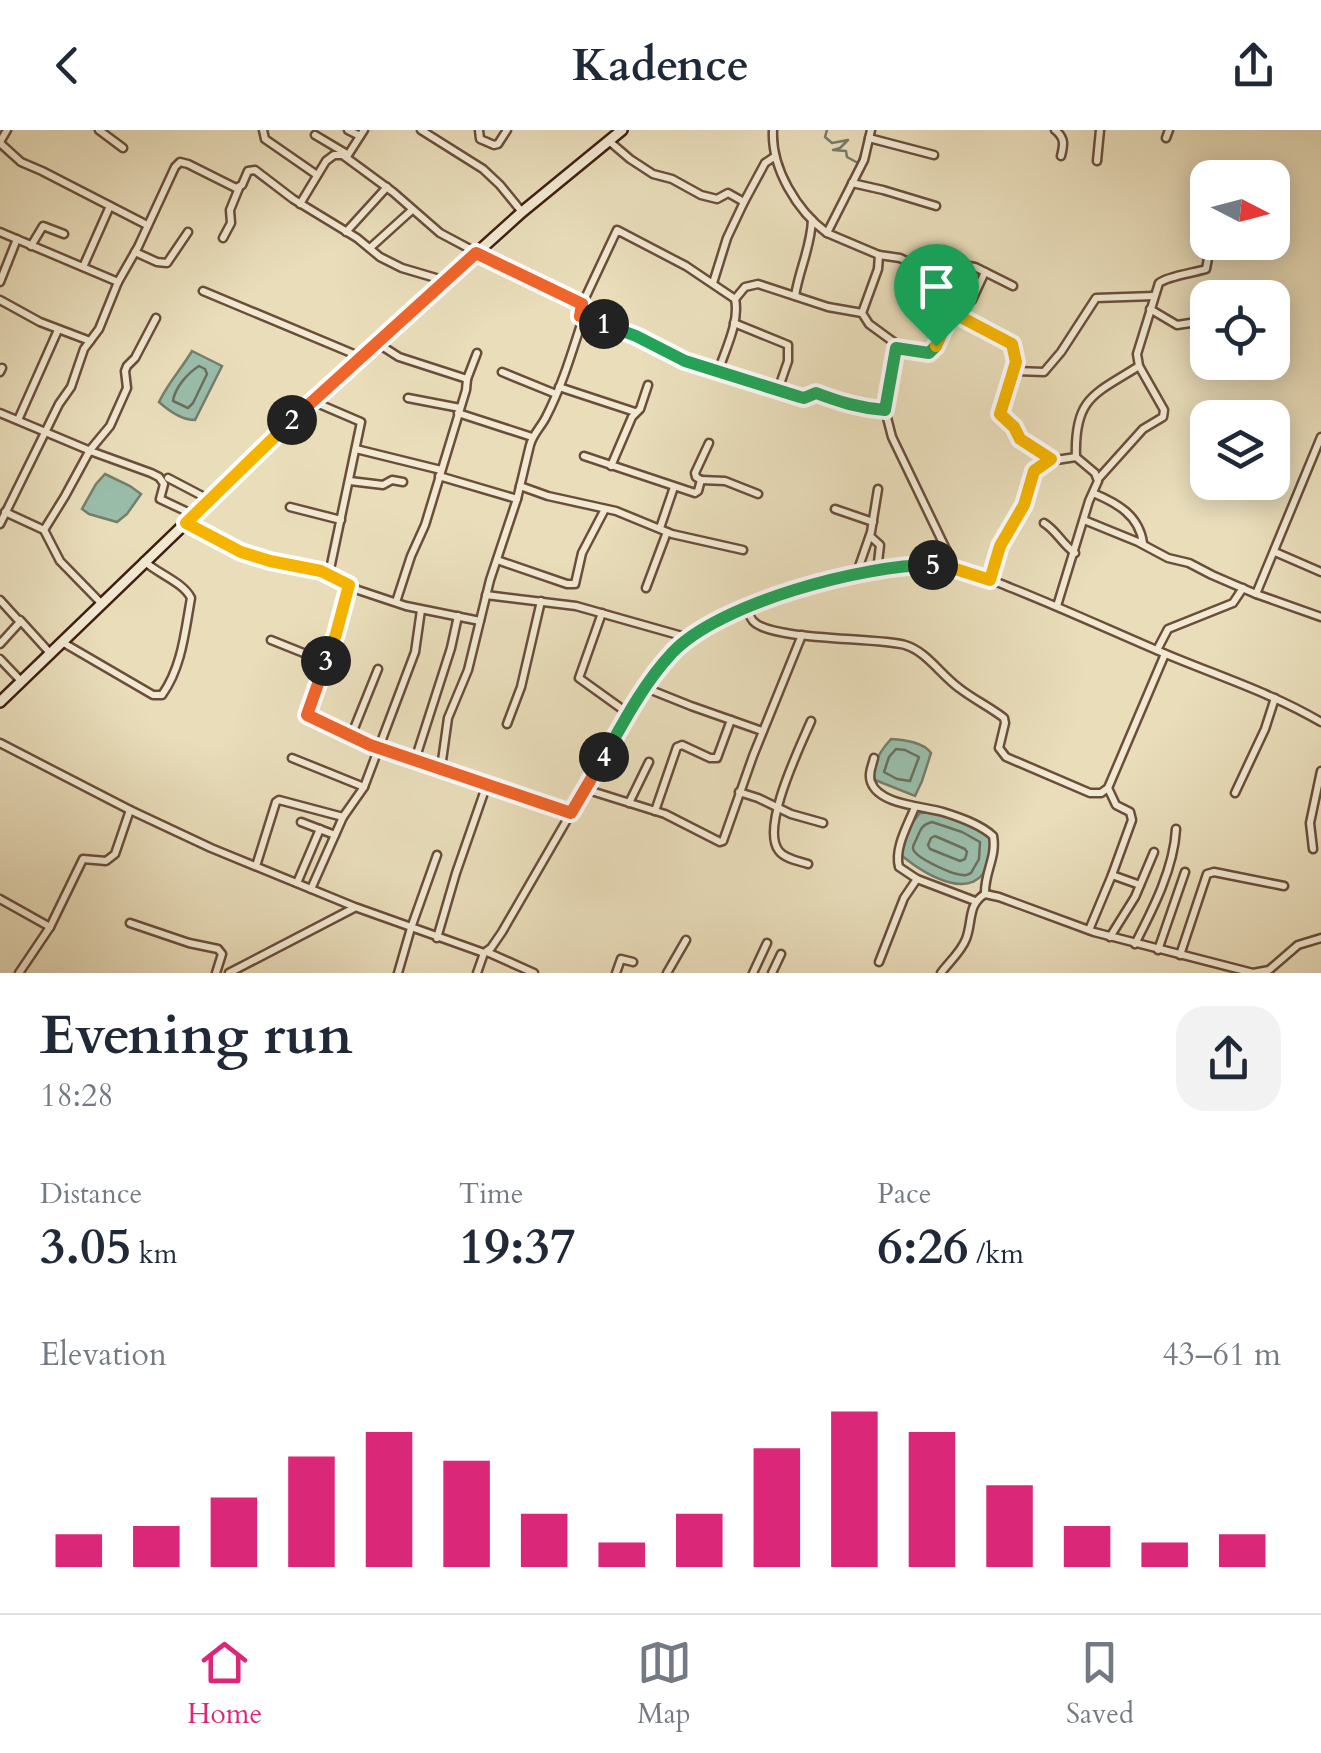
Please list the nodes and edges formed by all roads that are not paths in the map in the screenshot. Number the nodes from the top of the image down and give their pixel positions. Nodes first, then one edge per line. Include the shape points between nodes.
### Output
1 (7, 130) edge
2 (98, 130) edge
3 (263, 130) edge
4 (348, 130) edge
5 (479, 130) edge
6 (507, 130) edge
7 (622, 130) edge
8 (774, 130) edge
9 (1055, 130) edge
10 (1100, 130) edge
11 (425, 131) edge
12 (362, 133) edge
13 (870, 134) edge
14 (315, 136) dead end
15 (610, 141) junction
16 (0, 142) edge
17 (123, 148) dead end
18 (346, 155) junction
19 (934, 155) dead end
20 (1061, 156) dead end
21 (774, 158) junction
22 (1096, 160) dead end
23 (317, 175) junction
24 (852, 183) junction
25 (240, 188) junction
26 (387, 188) junction
27 (744, 202) junction
28 (300, 204) junction
29 (110, 206) junction
30 (936, 206) dead end
31 (412, 210) junction
32 (522, 212) junction
33 (812, 220) junction
34 (148, 225) junction
35 (0, 232) edge
36 (188, 232) dead end
37 (346, 232) junction
38 (828, 233) junction
39 (64, 234) dead end
40 (223, 238) dead end
41 (17, 239) junction
42 (31, 246) junction
43 (370, 248) junction
44 (135, 252) junction
45 (476, 253) junction
46 (879, 255) junction
47 (1208, 260) edge
48 (83, 267) junction
49 (985, 272) junction
50 (446, 281) junction
51 (0, 282) edge
52 (118, 282) junction
53 (713, 283) junction
54 (1014, 286) dead end
55 (203, 291) dead end
56 (795, 296) junction
57 (1154, 296) junction
58 (735, 299) junction
59 (0, 300) edge
60 (582, 304) junction
61 (1150, 309) junction
62 (862, 313) junction
63 (955, 314) junction
64 (156, 318) dead end
65 (583, 318) junction
66 (734, 323) junction
67 (1190, 323) edge
68 (58, 330) junction
69 (90, 341) junction
70 (377, 343) junction
71 (896, 348) junction
72 (477, 353) dead end
73 (361, 357) junction
74 (1140, 366) junction
75 (502, 372) dead end
76 (718, 372) junction
77 (1014, 372) junction
78 (467, 379) junction
79 (648, 385) dead end
80 (778, 390) junction
81 (558, 391) junction
82 (408, 398) dead end
83 (312, 401) junction
84 (885, 410) junction
85 (459, 411) junction
86 (635, 412) junction
87 (0, 413) edge
88 (18, 420) junction
89 (46, 432) junction
90 (532, 436) junction
91 (1321, 437) edge
92 (709, 442) dead end
93 (1318, 448) edge
94 (356, 449) junction
95 (90, 450) junction
96 (584, 456) dead end
97 (1076, 457) junction
98 (1051, 459) junction
99 (611, 466) junction
100 (440, 473) junction
101 (168, 478) dead end
102 (1098, 479) junction
103 (701, 480) junction
104 (350, 481) junction
105 (403, 482) dead end
106 (520, 486) junction
107 (674, 487) junction
108 (878, 489) dead end
109 (1092, 493) junction
110 (758, 494) dead end
111 (517, 498) junction
112 (210, 500) junction
113 (290, 507) dead end
114 (604, 508) junction
115 (835, 510) dead end
116 (6, 512) junction
117 (190, 519) junction
118 (341, 520) junction
119 (1084, 520) junction
120 (873, 522) junction
121 (0, 524) edge
122 (1044, 524) dead end
123 (44, 530) junction
124 (664, 530) junction
125 (870, 536) junction
126 (1143, 544) junction
127 (743, 550) dead end
128 (1074, 552) junction
129 (1275, 552) junction
130 (497, 560) junction
131 (144, 561) junction
132 (955, 568) junction
133 (878, 571) junction
134 (1321, 572) edge
135 (329, 574) junction
136 (856, 576) junction
137 (990, 580) junction
138 (349, 585) junction
139 (646, 588) dead end
140 (1242, 588) junction
141 (1256, 594) junction
142 (486, 595) junction
143 (0, 600) edge
144 (541, 600) junction
145 (396, 602) junction
146 (102, 603) junction
147 (1057, 606) junction
148 (746, 608) junction
149 (421, 610) junction
150 (602, 613) junction
151 (458, 616) junction
152 (1321, 617) edge
153 (20, 620) junction
154 (480, 621) junction
155 (802, 635) junction
156 (690, 639) junction
157 (271, 640) dead end
158 (61, 642) junction
159 (0, 644) edge
160 (1161, 652) junction
161 (50, 653) junction
162 (0, 658) edge
163 (326, 662) junction
164 (378, 669) dead end
165 (21, 681) junction
166 (646, 688) junction
167 (1275, 698) junction
168 (0, 702) edge
169 (629, 714) junction
170 (731, 720) junction
171 (811, 721) dead end
172 (1321, 722) edge
173 (507, 724) dead end
174 (762, 731) junction
175 (351, 736) junction
176 (0, 743) edge
177 (378, 748) junction
178 (292, 758) dead end
179 (874, 758) dead end
180 (415, 760) junction
181 (648, 762) dead end
182 (441, 768) junction
183 (1321, 770) edge
184 (487, 784) junction
185 (364, 788) junction
186 (1108, 788) junction
187 (584, 789) junction
188 (740, 792) junction
189 (1236, 794) dead end
190 (629, 803) junction
191 (776, 807) junction
192 (915, 807) junction
193 (130, 810) junction
194 (655, 811) junction
195 (571, 813) junction
196 (343, 817) junction
197 (300, 822) dead end
198 (823, 823) dead end
199 (1176, 829) dead end
200 (320, 830) junction
201 (335, 836) junction
202 (1313, 849) dead end
203 (1154, 852) dead end
204 (437, 856) dead end
205 (808, 864) dead end
206 (256, 866) junction
207 (1185, 872) dead end
208 (1112, 875) junction
209 (917, 878) junction
210 (296, 883) junction
211 (1140, 885) junction
212 (1284, 886) dead end
213 (311, 889) junction
214 (985, 894) junction
215 (0, 898) edge
216 (974, 901) junction
217 (355, 907) junction
218 (130, 923) dead end
219 (50, 928) junction
220 (411, 928) junction
221 (1089, 930) junction
222 (1110, 937) junction
223 (437, 938) junction
224 (1321, 938) edge
225 (686, 940) dead end
226 (767, 942) dead end
227 (1136, 944) junction
228 (1158, 950) junction
229 (486, 952) junction
230 (781, 954) dead end
231 (1180, 956) junction
232 (633, 962) dead end
233 (879, 962) dead end
234 (1239, 972) edge
235 (19, 973) edge
236 (216, 973) edge
237 (229, 973) edge
238 (398, 973) edge
239 (476, 973) edge
240 (534, 973) edge
241 (616, 973) edge
242 (667, 973) edge
243 (753, 973) edge
244 (772, 973) edge
245 (940, 973) edge

1 - 16 street
2 - 17 street
3 - 23 street via 265,139
4 - 12 street
5 - 6 street via 480,139 494,145
7 - 15 main road
8 - 21 street
9 - 20 street via 1062,135
10 - 22 street
11 - 32 street via 483,169
12 - 18 street
13 - 19 street
13 - 24 street
14 - 18 street
15 - 27 street via 653,174 700,196 728,193
15 - 32 main road
16 - 29 street via 24,164
18 - 23 street via 331,156
18 - 26 street
21 - 27 street
21 - 33 street
23 - 28 street
24 - 30 street
24 - 38 street
25 - 28 street via 250,169
25 - 34 street via 180,162
25 - 40 street
26 - 31 street
26 - 37 street
27 - 53 street
28 - 37 street
29 - 34 street
29 - 48 street
31 - 43 street
31 - 45 street
32 - 45 main road
33 - 38 street
33 - 56 street
34 - 44 street
35 - 41 street
36 - 44 street via 166,263
37 - 43 street
38 - 46 street
39 - 42 street via 43,226
41 - 42 street
41 - 51 street
42 - 48 street
43 - 50 street via 402,268
44 - 52 street
45 - 50 main road
45 - 60 street
46 - 49 street via 943,275 959,263
46 - 62 street
47 - 57 street via 1206,269 1161,280
48 - 52 street
49 - 54 street
49 - 63 street via 972,300
50 - 70 main road
52 - 69 street
53 - 58 street
53 - 60 street via 617,230
55 - 73 street
56 - 58 street via 758,284
56 - 62 street
57 - 61 street
57 - 77 street via 1096,298 1044,372
58 - 66 street
59 - 68 street
60 - 65 street
61 - 67 street via 1178,325
61 - 74 street via 1137,354
62 - 71 street
63 - 71 street via 932,351
63 - 77 street via 1012,344
64 - 95 street via 125,371 127,388 110,426
65 - 76 street
65 - 81 street
66 - 76 street
66 - 80 street via 788,345
68 - 69 street
68 - 88 street
69 - 89 street
70 - 73 main road
70 - 78 street
71 - 84 street
72 - 78 street
73 - 83 main road
74 - 97 street via 1088,400
74 - 102 street via 1163,418 1143,429
75 - 81 street
76 - 80 street
77 - 98 street via 1000,414 1020,439
78 - 85 street
79 - 86 street
80 - 84 street
81 - 86 street
81 - 90 street
82 - 85 street
83 - 94 street via 361,422
83 - 112 main road
84 - 132 street
85 - 90 street
85 - 100 street
86 - 99 street
87 - 88 street
88 - 89 street
89 - 95 street
89 - 116 street
90 - 106 street
91 - 93 street
92 - 103 street via 696,474
93 - 129 street
94 - 100 street
94 - 104 street
95 - 117 street via 159,477 160,499
95 - 123 street
96 - 99 street
97 - 98 street
97 - 102 street
98 - 137 street via 1034,471
99 - 107 street
100 - 111 street
100 - 145 street
101 - 112 street
102 - 109 street
103 - 107 street via 696,493
103 - 110 street
104 - 105 street
104 - 118 street
106 - 111 street
106 - 114 street
107 - 124 street
108 - 120 street
109 - 119 street
109 - 126 street via 1129,515
111 - 130 street
112 - 117 main road
113 - 118 street
114 - 124 street
114 - 130 street via 575,584
115 - 120 street
116 - 121 street
116 - 123 street
117 - 131 main road
117 - 135 street via 241,552
118 - 135 street
119 - 126 street
119 - 128 street
120 - 125 street
122 - 128 street
123 - 146 street via 60,561
124 - 127 street
124 - 139 street
125 - 133 street via 880,546
125 - 136 street
126 - 140 street
128 - 147 street
129 - 134 street
129 - 141 street
130 - 142 street
131 - 146 main road
131 - 158 street via 191,598 182,648 162,695
132 - 133 street
132 - 137 street
133 - 136 street
135 - 138 street
136 - 148 street
137 - 147 street
138 - 145 street
138 - 163 street
140 - 141 street
140 - 160 street via 1233,602 1168,629
141 - 152 street
142 - 144 street
142 - 154 street
143 - 153 street
144 - 150 street
144 - 173 street
145 - 149 street
146 - 158 main road
147 - 160 street
148 - 155 street via 758,625
148 - 156 street
149 - 151 street
149 - 177 street via 415,652
150 - 156 street
150 - 169 street via 579,678
151 - 154 street
151 - 180 street
153 - 159 street
153 - 161 street
154 - 182 street via 448,718
155 - 174 street
155 - 186 street via 910,646 1004,718 1000,748 1006,757 1090,792
156 - 166 street
157 - 163 street
158 - 161 main road
160 - 167 street
160 - 186 street
161 - 165 main road
162 - 165 street
163 - 175 street via 307,715
164 - 175 street
165 - 168 main road
166 - 169 street
166 - 170 street
167 - 172 street
167 - 189 street
169 - 187 street
170 - 174 street
170 - 194 street via 717,758 676,748
171 - 191 street
174 - 188 street
175 - 177 street
176 - 193 street
177 - 180 street
177 - 185 street
178 - 185 street
179 - 192 street via 874,788
180 - 182 street
181 - 190 street
182 - 184 street
183 - 202 street via 1310,823
184 - 195 street
184 - 223 street
185 - 196 street
186 - 208 street via 1132,820
187 - 190 street
187 - 195 street
188 - 191 street
188 - 194 street via 720,842
190 - 194 street
191 - 198 street
191 - 205 street via 777,849
192 - 209 street via 897,856 899,867
192 - 214 street via 993,836
193 - 206 street
193 - 219 street via 115,854 106,862 84,859
195 - 229 street
196 - 201 street
196 - 206 street via 279,800
197 - 200 street
199 - 227 street via 1173,854
200 - 201 street
200 - 210 street
201 - 213 street
203 - 211 street
204 - 220 street
206 - 210 street
207 - 228 street
208 - 211 street
208 - 221 street
209 - 216 street
209 - 233 street
210 - 213 street
211 - 222 street
212 - 231 street via 1208,874
213 - 217 street
214 - 216 street
214 - 221 street
215 - 219 street
216 - 245 street via 967,937
217 - 220 street
217 - 237 street
218 - 236 street via 218,949
219 - 235 street
220 - 223 street
220 - 238 street
221 - 222 street
222 - 227 street
223 - 229 street
224 - 234 street via 1298,944 1265,972
225 - 242 street
226 - 243 street
227 - 228 street
228 - 231 street
229 - 239 street
229 - 240 street
230 - 244 street
231 - 234 street
232 - 241 street via 620,959

